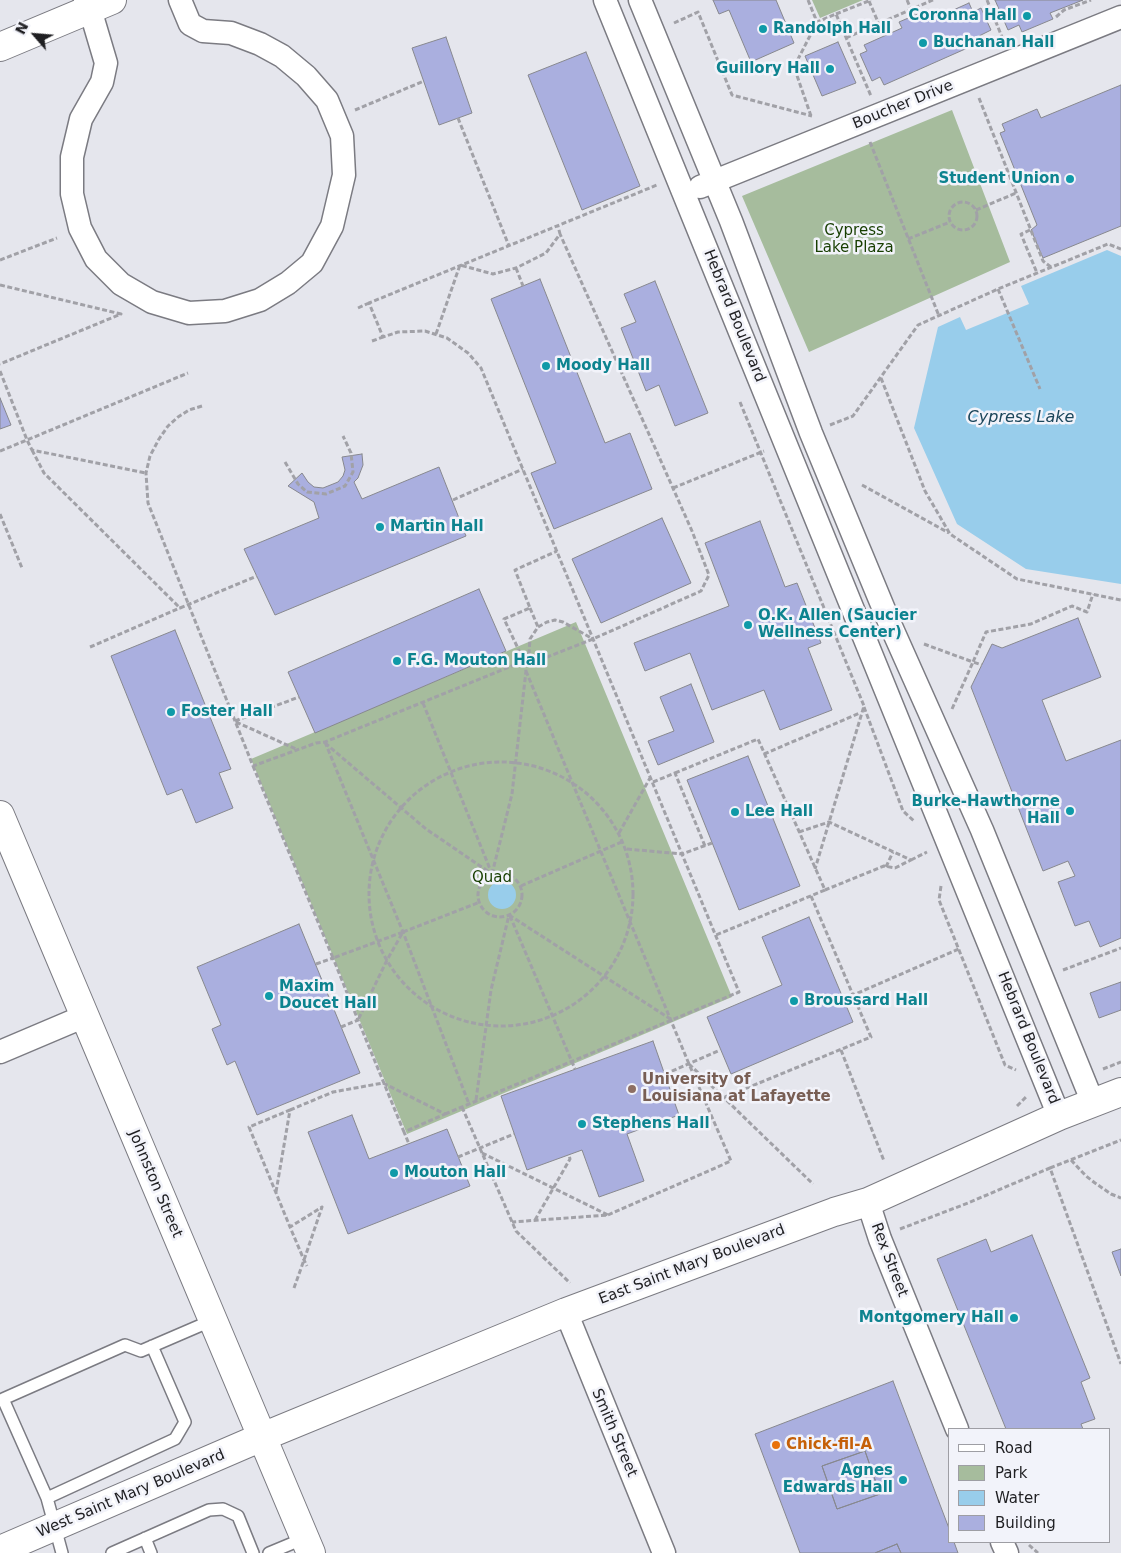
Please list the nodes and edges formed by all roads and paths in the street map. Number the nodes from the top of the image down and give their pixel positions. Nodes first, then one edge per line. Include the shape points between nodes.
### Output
1 (180, 0) edge
2 (605, 0) edge
3 (640, 0) edge
4 (808, 0) edge
5 (870, 0) edge
6 (907, 0) edge
7 (934, 0) edge
8 (986, 0) edge
9 (1091, 0) edge
10 (96, 3) edge
11 (911, 9) junction
12 (836, 14) junction
13 (914, 16) dead end
14 (1121, 17) edge
15 (1055, 19) dead end
16 (817, 22) junction
17 (670, 24) dead end
18 (878, 24) junction
19 (884, 36) dead end
20 (1012, 37) dead end
21 (846, 38) junction
22 (1003, 40) junction
23 (994, 44) dead end
24 (0, 47) edge
25 (1012, 61) junction
26 (424, 81) dead end
27 (879, 92) dead end
28 (862, 98) dead end
29 (978, 98) dead end
30 (875, 105) junction
31 (352, 111) dead end
32 (820, 113) dead end
33 (811, 116) junction
34 (458, 118) dead end
35 (870, 142) dead end
36 (714, 182) junction
37 (681, 185) junction
38 (1016, 193) junction
39 (976, 210) junction
40 (950, 222) junction
41 (558, 226) junction
42 (1030, 230) junction
43 (560, 234) junction
44 (57, 238) dead end
45 (908, 239) junction
46 (509, 246) junction
47 (1121, 249) edge
48 (0, 260) edge
49 (460, 265) junction
50 (1051, 267) junction
51 (516, 268) junction
52 (1037, 273) junction
53 (0, 285) edge
54 (523, 286) dead end
55 (998, 289) junction
56 (369, 303) junction
57 (358, 308) dead end
58 (939, 316) junction
59 (436, 334) junction
60 (383, 337) junction
61 (372, 341) dead end
62 (0, 364) edge
63 (0, 371) edge
64 (188, 373) dead end
65 (1040, 389) dead end
66 (740, 402) dead end
67 (202, 406) dead end
68 (344, 436) dead end
69 (27, 440) junction
70 (0, 450) edge
71 (32, 450) junction
72 (285, 462) dead end
73 (523, 469) junction
74 (146, 473) junction
75 (862, 486) dead end
76 (453, 500) dead end
77 (0, 514) edge
78 (950, 534) junction
79 (557, 551) junction
80 (22, 568) dead end
81 (257, 576) dead end
82 (1093, 594) junction
83 (1121, 601) edge
84 (189, 604) junction
85 (180, 608) junction
86 (530, 608) junction
87 (890, 624) junction
88 (538, 627) junction
89 (863, 633) junction
90 (593, 639) junction
91 (923, 643) dead end
92 (90, 647) dead end
93 (524, 661) junction
94 (973, 662) junction
95 (982, 665) dead end
96 (526, 671) junction
97 (299, 697) dead end
98 (423, 703) junction
99 (864, 706) junction
100 (951, 712) dead end
101 (861, 713) junction
102 (235, 721) junction
103 (325, 742) junction
104 (297, 749) junction
105 (764, 754) junction
106 (516, 763) junction
107 (254, 766) junction
108 (452, 772) junction
109 (675, 774) junction
110 (650, 777) junction
111 (652, 782) junction
112 (573, 784) junction
113 (402, 808) junction
114 (0, 815) edge
115 (829, 822) junction
116 (916, 823) dead end
117 (799, 832) junction
118 (620, 833) junction
119 (624, 841) junction
120 (712, 843) dead end
121 (705, 846) junction
122 (925, 846) dead end
123 (627, 849) junction
124 (601, 851) junction
125 (893, 852) junction
126 (682, 854) junction
127 (372, 860) junction
128 (911, 860) junction
129 (886, 867) junction
130 (815, 869) junction
131 (492, 874) junction
132 (941, 884) dead end
133 (521, 886) junction
134 (825, 890) junction
135 (811, 896) junction
136 (480, 902) junction
137 (509, 915) junction
138 (631, 922) junction
139 (403, 932) junction
140 (716, 935) junction
141 (378, 942) junction
142 (1030, 948) junction
143 (1121, 948) edge
144 (959, 950) junction
145 (333, 958) junction
146 (387, 960) junction
147 (996, 960) junction
148 (316, 964) dead end
149 (1057, 972) dead end
150 (606, 978) junction
151 (853, 995) junction
152 (433, 1008) junction
153 (85, 1016) junction
154 (553, 1017) junction
155 (358, 1020) junction
156 (672, 1020) junction
157 (487, 1026) junction
158 (341, 1027) dead end
159 (720, 1050) dead end
160 (841, 1050) junction
161 (0, 1052) edge
162 (572, 1061) junction
163 (1121, 1062) edge
164 (689, 1064) junction
165 (575, 1069) dead end
166 (1016, 1070) dead end
167 (1098, 1071) dead end
168 (664, 1074) dead end
169 (384, 1083) junction
170 (1023, 1088) dead end
171 (1121, 1092) edge
172 (725, 1098) junction
173 (476, 1101) junction
174 (1093, 1103) junction
175 (469, 1104) junction
176 (1017, 1106) dead end
177 (462, 1107) junction
178 (290, 1110) junction
179 (445, 1114) junction
180 (1060, 1116) junction
181 (404, 1132) junction
182 (514, 1134) dead end
183 (1121, 1140) edge
184 (409, 1144) dead end
185 (480, 1148) junction
186 (482, 1153) junction
187 (569, 1155) dead end
188 (458, 1157) dead end
189 (1071, 1160) junction
190 (884, 1161) dead end
191 (1050, 1168) junction
192 (813, 1184) dead end
193 (555, 1188) junction
194 (276, 1192) junction
195 (1121, 1198) edge
196 (868, 1202) junction
197 (608, 1215) junction
198 (535, 1220) junction
199 (512, 1222) junction
200 (290, 1226) junction
201 (899, 1229) dead end
202 (304, 1260) junction
203 (307, 1266) dead end
204 (570, 1283) dead end
205 (294, 1288) dead end
206 (566, 1312) junction
207 (213, 1320) junction
208 (152, 1346) junction
209 (1121, 1364) edge
210 (957, 1428) edge
211 (262, 1437) junction
212 (47, 1498) junction
213 (56, 1526) junction
214 (145, 1538) junction
215 (1027, 1543) edge
216 (308, 1545) edge
217 (0, 1550) edge
218 (62, 1553) edge
219 (112, 1553) edge
220 (151, 1553) edge
221 (253, 1553) edge
222 (269, 1553) edge
223 (664, 1553) edge
224 (1038, 1553) edge

1 - 10 street via 190,24 203,31 231,33 260,44 282,56 306,76 327,100 342,136 344,175 332,226 312,263 260,300 225,311 189,313 144,298 121,284 96,259 80,228 72,194 72,157 81,119 102,82 106,62
2 - 37 street, Hebrard Boulevard
3 - 36 street, Hebrard Boulevard
4 - 16 path
5 - 12 path
5 - 18 path
6 - 11 path
7 - 11 path
8 - 22 path
9 - 15 path via 1064,10
10 - 24 street
11 - 13 path
11 - 18 path
12 - 16 path
12 - 21 path
14 - 25 street, Boucher Drive
16 - 33 path via 794,68
17 - 33 path via 698,12 732,95
18 - 19 path
18 - 21 path
20 - 22 path
21 - 30 path
22 - 23 path
22 - 25 path
25 - 30 street, Boucher Drive
26 - 31 path
27 - 30 path
28 - 30 path
29 - 38 path
30 - 36 street, Boucher Drive
32 - 33 path
34 - 46 path
35 - 45 path
36 - 37 street, Boucher Drive
36 - 87 street, Hebrard Boulevard via 811,433
37 - 41 path
37 - 89 street, Hebrard Boulevard
38 - 39 path
38 - 42 path
39 - 40 path via 969,204 955,204 950,212
39 - 40 path via 977,219 968,229 959,230
40 - 45 path
41 - 43 path
41 - 46 path
42 - 50 path via 1043,262
42 - 52 path via 1021,234
43 - 51 path via 546,253
43 - 90 path via 709,575 701,590
44 - 48 path
45 - 58 path
46 - 49 path
47 - 50 path via 1108,244
49 - 51 path via 493,274
49 - 56 path
49 - 59 path
50 - 52 path
51 - 54 path
52 - 55 path
53 - 62 path via 121,314
55 - 58 path
55 - 65 path
56 - 57 path
56 - 60 path
58 - 78 path via 918,325 881,377 925,491
59 - 60 path via 425,330
59 - 73 path via 468,353 481,368
60 - 61 path
63 - 69 path
64 - 69 path
66 - 99 path
67 - 74 path via 189,410 168,426 150,456
68 - 72 path via 351,453 353,472 345,486 326,494 307,492 298,484
69 - 70 path
69 - 71 path
71 - 74 path
71 - 85 path via 44,473
73 - 76 path
73 - 79 path
74 - 84 path via 148,503
75 - 78 path
77 - 80 path
78 - 82 path via 1017,579
79 - 86 path via 515,570
79 - 90 path
81 - 84 path
82 - 83 path
82 - 94 path via 1087,612 1072,606 1031,624 986,632
84 - 85 path
84 - 102 path
85 - 92 path
86 - 88 path
86 - 93 path via 504,619
87 - 89 street
87 - 142 street, Hebrard Boulevard via 982,830
88 - 90 path via 555,620
88 - 93 path via 530,639 529,653
89 - 147 street, Hebrard Boulevard
90 - 93 path via 537,661
90 - 110 path
91 - 94 path
93 - 96 path
93 - 98 path
94 - 95 path
94 - 100 path
96 - 106 path
96 - 112 path
97 - 102 path
98 - 103 path
98 - 108 path
99 - 101 path
99 - 116 path via 903,810
101 - 105 path
101 - 115 path
102 - 104 path
102 - 107 path
103 - 104 path
103 - 113 path
103 - 127 path
104 - 107 path
105 - 109 path via 758,738
105 - 117 path
106 - 108 path
106 - 112 path via 545,770
106 - 131 path via 512,794
107 - 145 path
108 - 113 path via 422,789
108 - 131 path
109 - 111 path
109 - 121 path
110 - 111 path
110 - 118 path
111 - 126 path
112 - 118 path via 601,806
112 - 124 path
113 - 127 path via 384,832
113 - 131 path via 426,829
114 - 153 street, Johnston Street
115 - 117 path
115 - 125 path
115 - 130 path
117 - 130 path
118 - 119 path
119 - 123 path
119 - 124 path
120 - 121 path
121 - 126 path
122 - 128 path via 928,853
123 - 126 path
123 - 138 path via 634,887
124 - 133 path
124 - 138 path
125 - 128 path
125 - 129 path
126 - 140 path
127 - 139 path
127 - 141 path via 367,887 368,908
128 - 129 path via 895,868
129 - 134 path
130 - 134 path
131 - 133 path via 509,874
131 - 136 path via 480,886
132 - 144 path via 939,900
133 - 137 path via 521,903
134 - 135 path
135 - 140 path
135 - 151 path
136 - 137 path via 492,915
136 - 139 path
137 - 150 path
137 - 154 path
137 - 157 path via 491,990
138 - 150 path
138 - 156 path
139 - 141 path
139 - 146 path
139 - 152 path
140 - 156 path via 739,992
141 - 145 path
141 - 146 path
142 - 147 street, Hebrard Boulevard
142 - 174 street, Hebrard Boulevard
143 - 149 path
144 - 151 path
144 - 166 path via 1005,1065
145 - 148 path
145 - 155 path
146 - 152 path via 417,996
146 - 155 path
147 - 180 street, Hebrard Boulevard
150 - 154 path
150 - 156 path
151 - 160 path via 871,1037
152 - 157 path via 470,1023
152 - 175 path
153 - 161 street
153 - 207 street, Johnston Street
154 - 157 path via 530,1024
154 - 162 path
155 - 158 path
155 - 169 path
156 - 162 path
156 - 164 path
157 - 173 path
159 - 164 path
160 - 172 path
160 - 190 path
162 - 165 path
162 - 173 path
163 - 167 path
164 - 168 path
164 - 172 path
164 - 197 path via 731,1161
169 - 178 path via 333,1092
169 - 179 path
169 - 181 path
170 - 176 path via 1026,1098
171 - 174 street, East Saint Mary Boulevard
172 - 192 path
173 - 175 path
174 - 180 street, East Saint Mary Boulevard
175 - 177 path
177 - 179 path
177 - 185 path
178 - 194 path
178 - 194 path via 249,1127
179 - 181 path
180 - 196 street, East Saint Mary Boulevard
181 - 184 path
182 - 185 path
183 - 189 path
185 - 186 path
185 - 188 path
186 - 193 path
186 - 199 path
187 - 193 path
189 - 191 path
189 - 195 path via 1086,1176
191 - 201 path
191 - 209 path
193 - 197 path
193 - 198 path
194 - 200 path
196 - 206 street, East Saint Mary Boulevard via 825,1215
196 - 210 street, Rex Street
197 - 198 path
198 - 199 path
199 - 204 path via 516,1230
200 - 202 path
200 - 202 path via 322,1207
202 - 203 path
202 - 205 path
206 - 211 street, East Saint Mary Boulevard
206 - 223 street, Smith Street
207 - 208 lane
207 - 211 street, Johnston Street
208 - 212 lane via 184,1422 180,1432 175,1439
208 - 212 lane via 142,1351 125,1345 3,1399
211 - 213 street, West Saint Mary Boulevard
211 - 216 street, Johnston Street
212 - 213 lane
213 - 217 street, West Saint Mary Boulevard
213 - 218 lane
214 - 219 lane
214 - 220 lane
214 - 221 lane via 209,1510 223,1509 238,1516
215 - 224 path
216 - 222 lane

